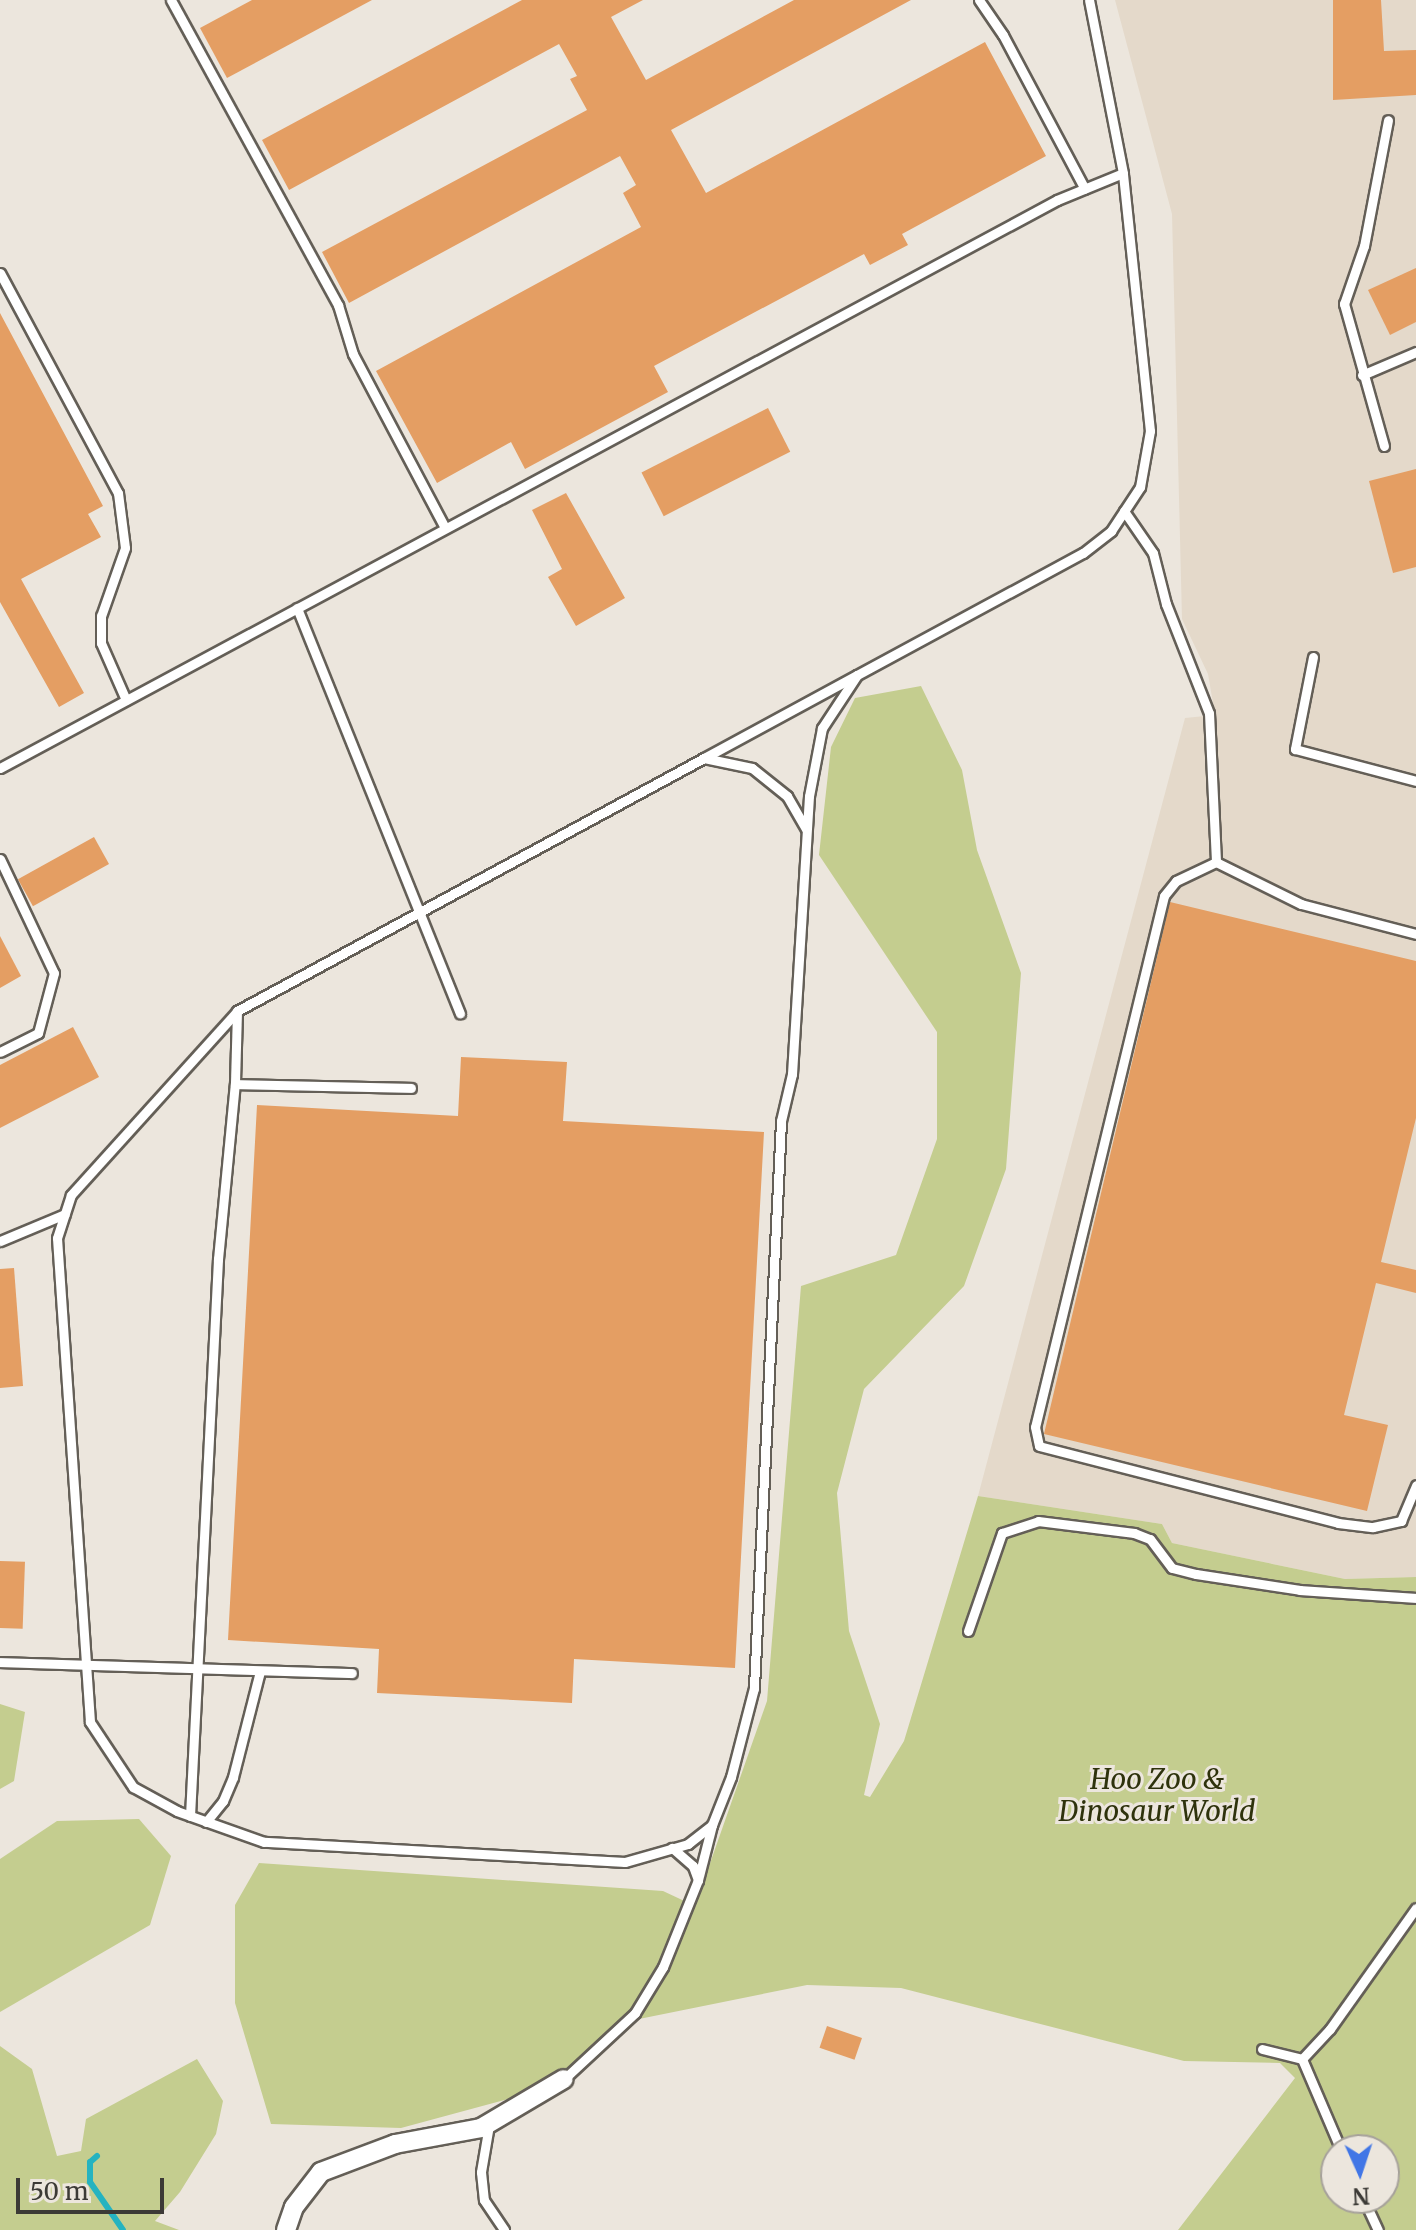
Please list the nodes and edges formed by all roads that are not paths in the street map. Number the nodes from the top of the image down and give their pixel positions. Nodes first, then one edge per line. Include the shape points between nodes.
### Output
1 (171, 0) edge
2 (979, 0) edge
3 (1089, 0) edge
4 (1388, 120) dead end
5 (1123, 173) junction
6 (1085, 189) junction
7 (0, 273) edge
8 (1416, 352) edge
9 (1362, 375) junction
10 (1384, 446) dead end
11 (1124, 511) junction
12 (445, 528) junction
13 (297, 608) junction
14 (1313, 657) dead end
15 (857, 675) junction
16 (126, 700) junction
17 (704, 758) junction
18 (0, 768) edge
19 (1416, 781) edge
20 (807, 831) junction
21 (0, 859) edge
22 (1216, 862) junction
23 (421, 911) junction
24 (1416, 934) edge
25 (237, 1011) junction
26 (460, 1014) dead end
27 (0, 1052) edge
28 (235, 1084) junction
29 (411, 1088) dead end
30 (65, 1214) junction
31 (0, 1241) edge
32 (1416, 1485) edge
33 (1416, 1598) edge
34 (968, 1631) dead end
35 (0, 1662) edge
36 (85, 1665) junction
37 (197, 1670) junction
38 (260, 1671) junction
39 (352, 1673) dead end
40 (190, 1816) junction
41 (206, 1822) junction
42 (712, 1825) junction
43 (672, 1848) junction
44 (698, 1880) junction
45 (1416, 1908) edge
46 (1262, 2049) dead end
47 (1302, 2059) junction
48 (564, 2079) joint
49 (489, 2124) junction
50 (1334, 2134) edge
51 (286, 2230) edge
52 (504, 2230) edge

1 - 12 lane via 338,305 353,354
2 - 6 lane
3 - 5 lane
4 - 9 lane via 1364,246 1344,304
5 - 6 lane
5 - 11 lane via 1150,431 1140,487
6 - 12 lane
7 - 16 lane via 118,493 125,548 101,616 101,643
8 - 9 lane
9 - 10 lane
11 - 15 lane via 1111,531 1083,553
11 - 22 lane via 1153,553 1166,604 1209,713
12 - 13 lane
13 - 16 lane
13 - 23 lane
14 - 19 lane via 1295,749
15 - 17 lane
15 - 20 lane via 822,728
16 - 18 lane
17 - 20 lane via 752,768 787,796
17 - 23 lane
20 - 42 lane via 792,1074 781,1121 754,1688 731,1777
21 - 27 lane via 54,973 38,1033
22 - 24 lane via 1301,904
22 - 32 lane via 1176,881 1164,896 1035,1427 1039,1446 1323,1519 1373,1527 1401,1521
23 - 25 lane
23 - 26 lane
25 - 28 lane
25 - 30 lane via 97,1164 71,1195
28 - 29 lane
28 - 37 lane via 218,1259
30 - 31 lane
30 - 36 lane via 57,1238
33 - 34 lane via 1300,1590 1196,1574 1172,1568 1150,1539 1134,1533 1038,1521 1002,1533
35 - 36 lane
36 - 37 lane
36 - 40 lane via 90,1722 112,1761 133,1787
37 - 38 lane
37 - 40 lane
38 - 39 lane
38 - 41 lane via 233,1777
40 - 41 lane
41 - 43 lane via 280,1843 625,1862
42 - 43 lane via 688,1844
42 - 44 lane
43 - 44 lane via 693,1866
44 - 48 lane via 663,1967 635,2013
45 - 47 lane via 1330,2029
46 - 47 lane
47 - 50 lane
48 - 49 street
49 - 51 street via 395,2144 321,2172 294,2207
49 - 52 lane via 481,2172 484,2200

